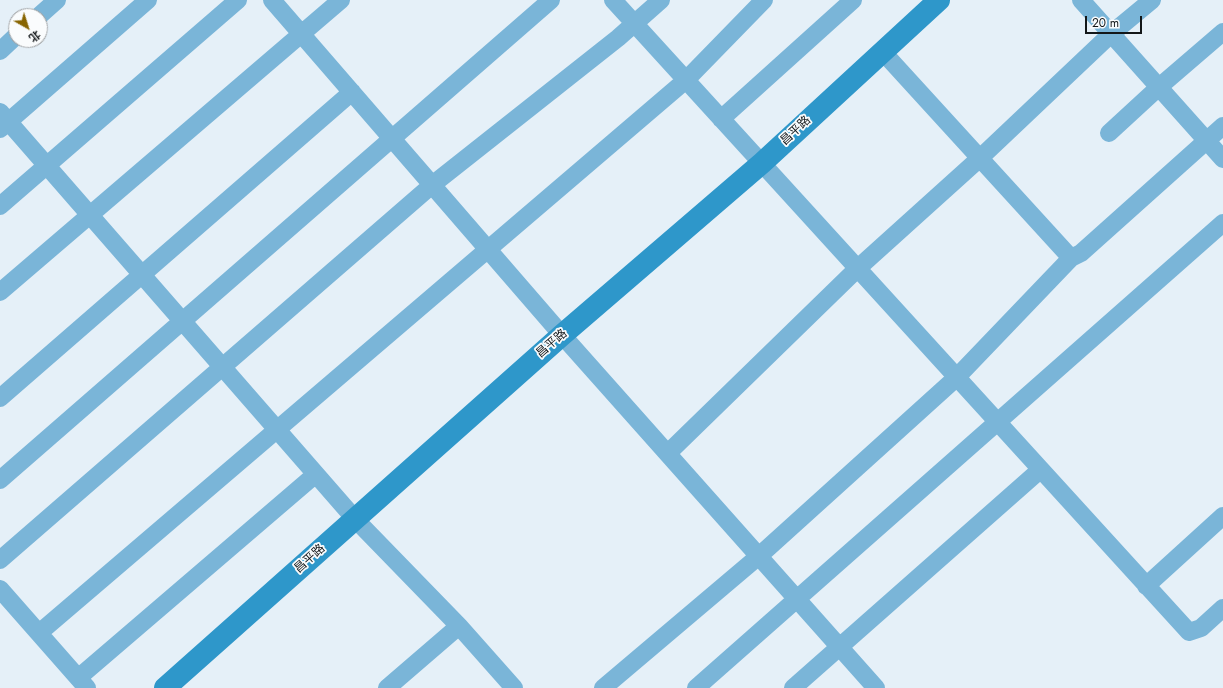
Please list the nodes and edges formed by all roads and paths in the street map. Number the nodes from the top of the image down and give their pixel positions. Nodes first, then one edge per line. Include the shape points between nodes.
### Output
1 (57, 0) edge
2 (148, 0) edge
3 (238, 0) edge
4 (272, 0) edge
5 (341, 0) edge
6 (551, 0) edge
7 (614, 0) edge
8 (661, 0) edge
9 (764, 0) edge
10 (853, 0) edge
11 (939, 0) edge
12 (1080, 0) edge
13 (1152, 0) edge
14 (48, 8) edge
15 (635, 24) junction
16 (1223, 32) edge
17 (302, 34) junction
18 (1111, 34) junction
19 (8, 44) edge
20 (0, 51) edge
21 (882, 51) junction
22 (686, 80) junction
23 (1159, 87) junction
24 (352, 92) junction
25 (721, 119) junction
26 (3, 121) edge
27 (1223, 126) edge
28 (1109, 133) dead end
29 (392, 138) junction
30 (1206, 140) junction
31 (980, 158) junction
32 (1223, 159) edge
33 (762, 163) junction
34 (46, 165) junction
35 (432, 185) junction
36 (0, 206) edge
37 (90, 215) junction
38 (1223, 223) edge
39 (488, 249) junction
40 (1071, 258) junction
41 (858, 268) junction
42 (142, 274) junction
43 (0, 292) edge
44 (182, 320) junction
45 (562, 335) junction
46 (222, 367) junction
47 (956, 378) junction
48 (0, 398) edge
49 (998, 423) junction
50 (277, 429) junction
51 (668, 453) junction
52 (1040, 470) junction
53 (316, 474) junction
54 (0, 480) edge
55 (1223, 516) edge
56 (356, 519) junction
57 (759, 556) junction
58 (0, 560) edge
59 (1146, 586) junction
60 (0, 589) edge
61 (797, 599) junction
62 (1223, 608) edge
63 (459, 626) junction
64 (39, 634) junction
65 (839, 647) junction
66 (82, 683) edge
67 (507, 686) edge
68 (165, 688) edge
69 (388, 688) edge
70 (603, 688) edge
71 (696, 688) edge
72 (793, 688) edge
73 (876, 688) edge

1 - 14 street
2 - 26 street
3 - 34 street
4 - 17 street
5 - 17 street
6 - 29 street
7 - 15 street
8 - 15 street
9 - 22 street
10 - 25 street
11 - 21 main road, 昌平路
12 - 18 street
13 - 18 street
15 - 22 street
15 - 35 street
16 - 23 street
17 - 24 street
17 - 37 street
18 - 23 street
18 - 31 street
19 - 20 street
21 - 31 street
21 - 33 main road, 昌平路
22 - 25 street
22 - 39 street
23 - 28 street
23 - 30 street
24 - 29 street
24 - 42 street
25 - 33 street
26 - 34 street
27 - 30 street
29 - 35 street
29 - 44 street
30 - 32 street
30 - 40 street via 1081,253
31 - 40 street
31 - 41 street
33 - 41 street
33 - 45 main road, 昌平路
34 - 36 street
34 - 37 street
35 - 39 street
35 - 46 street
37 - 42 street
37 - 43 street
38 - 49 street
39 - 45 street
39 - 50 street
40 - 47 street
41 - 47 street
41 - 51 street
42 - 44 street
42 - 48 street
44 - 46 street
44 - 54 street
45 - 51 street
45 - 56 main road, 昌平路
46 - 50 street
46 - 58 street
47 - 49 street
47 - 57 street
49 - 52 street
49 - 61 street
50 - 53 street
50 - 64 street
51 - 57 street
52 - 59 street
52 - 65 street
53 - 56 street
53 - 66 street
55 - 59 street
56 - 63 street
56 - 68 main road, 昌平路
57 - 61 street
57 - 70 street
59 - 62 street via 1189,632 1201,628
60 - 64 street
61 - 65 street
61 - 71 street
63 - 67 street
63 - 69 street
64 - 66 street
65 - 72 street
65 - 73 street

